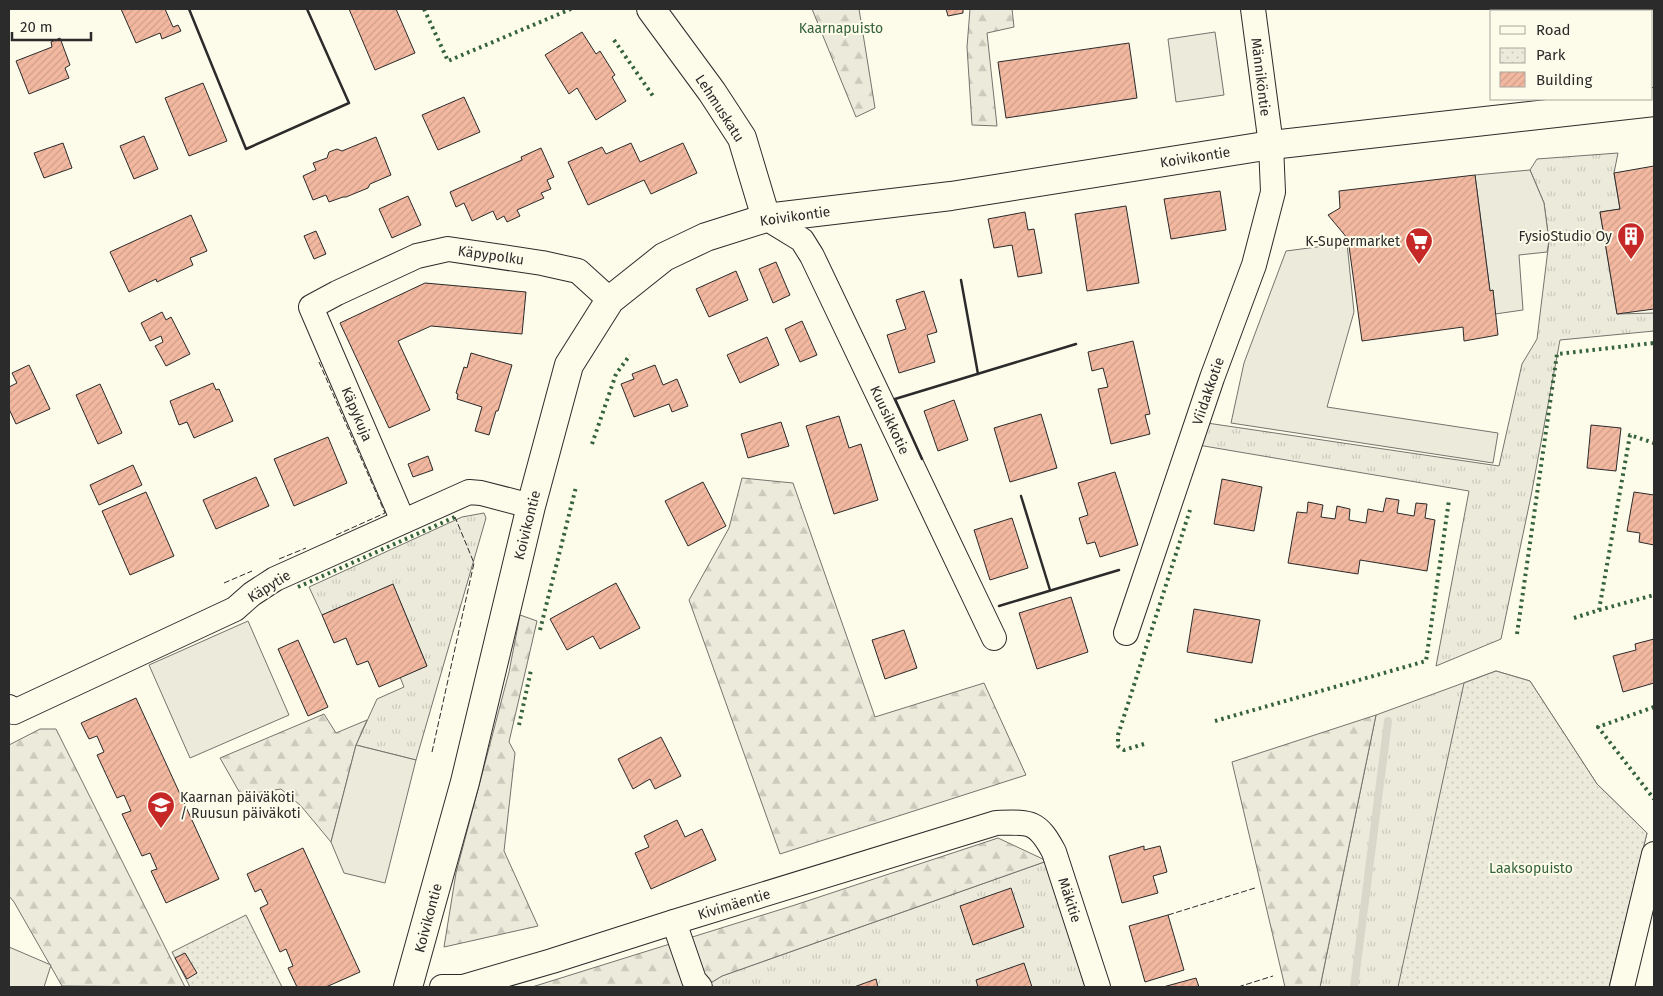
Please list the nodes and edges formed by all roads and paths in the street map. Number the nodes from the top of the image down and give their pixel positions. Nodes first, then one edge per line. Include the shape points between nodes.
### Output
1 (651, 9) edge
2 (1253, 9) edge
3 (1654, 102) edge
4 (1271, 145) junction
5 (766, 218) junction
6 (610, 300) junction
7 (311, 307) joint
8 (531, 506) junction
9 (403, 521) junction
10 (1126, 633) dead end
11 (994, 638) dead end
12 (11, 709) edge
13 (1027, 822) joint
14 (1654, 854) edge
15 (674, 922) junction
16 (409, 984) edge
17 (437, 987) edge
18 (442, 987) edge
19 (700, 987) edge
20 (1098, 987) edge
21 (1622, 987) edge

1 - 5 main road, Lehmuskatu via 742,138
2 - 4 street, Männiköntie
3 - 4 main road, Koivikontie
4 - 5 main road, Koivikontie via 951,196
4 - 10 street, Viidakkotie via 1273,192 1256,257
5 - 6 main road, Koivikontie via 706,237 664,257
5 - 11 street, Kuusikkotie via 802,240 812,256
6 - 7 street, Käpypolku via 578,271 448,249 416,256
6 - 8 main road, Koivikontie via 569,365
7 - 9 street, Käpykuja
8 - 9 street, Käpytie via 468,492
8 - 16 main road, Koivikontie via 465,782
9 - 12 street, Käpytie via 275,579 235,609
13 - 15 street, Kivimäentie via 996,823
13 - 20 street, Mäkitie via 1045,835 1054,852
14 - 21 street
15 - 18 street, Kivimäentie via 463,987
15 - 19 street via 694,980
16 - 17 street

